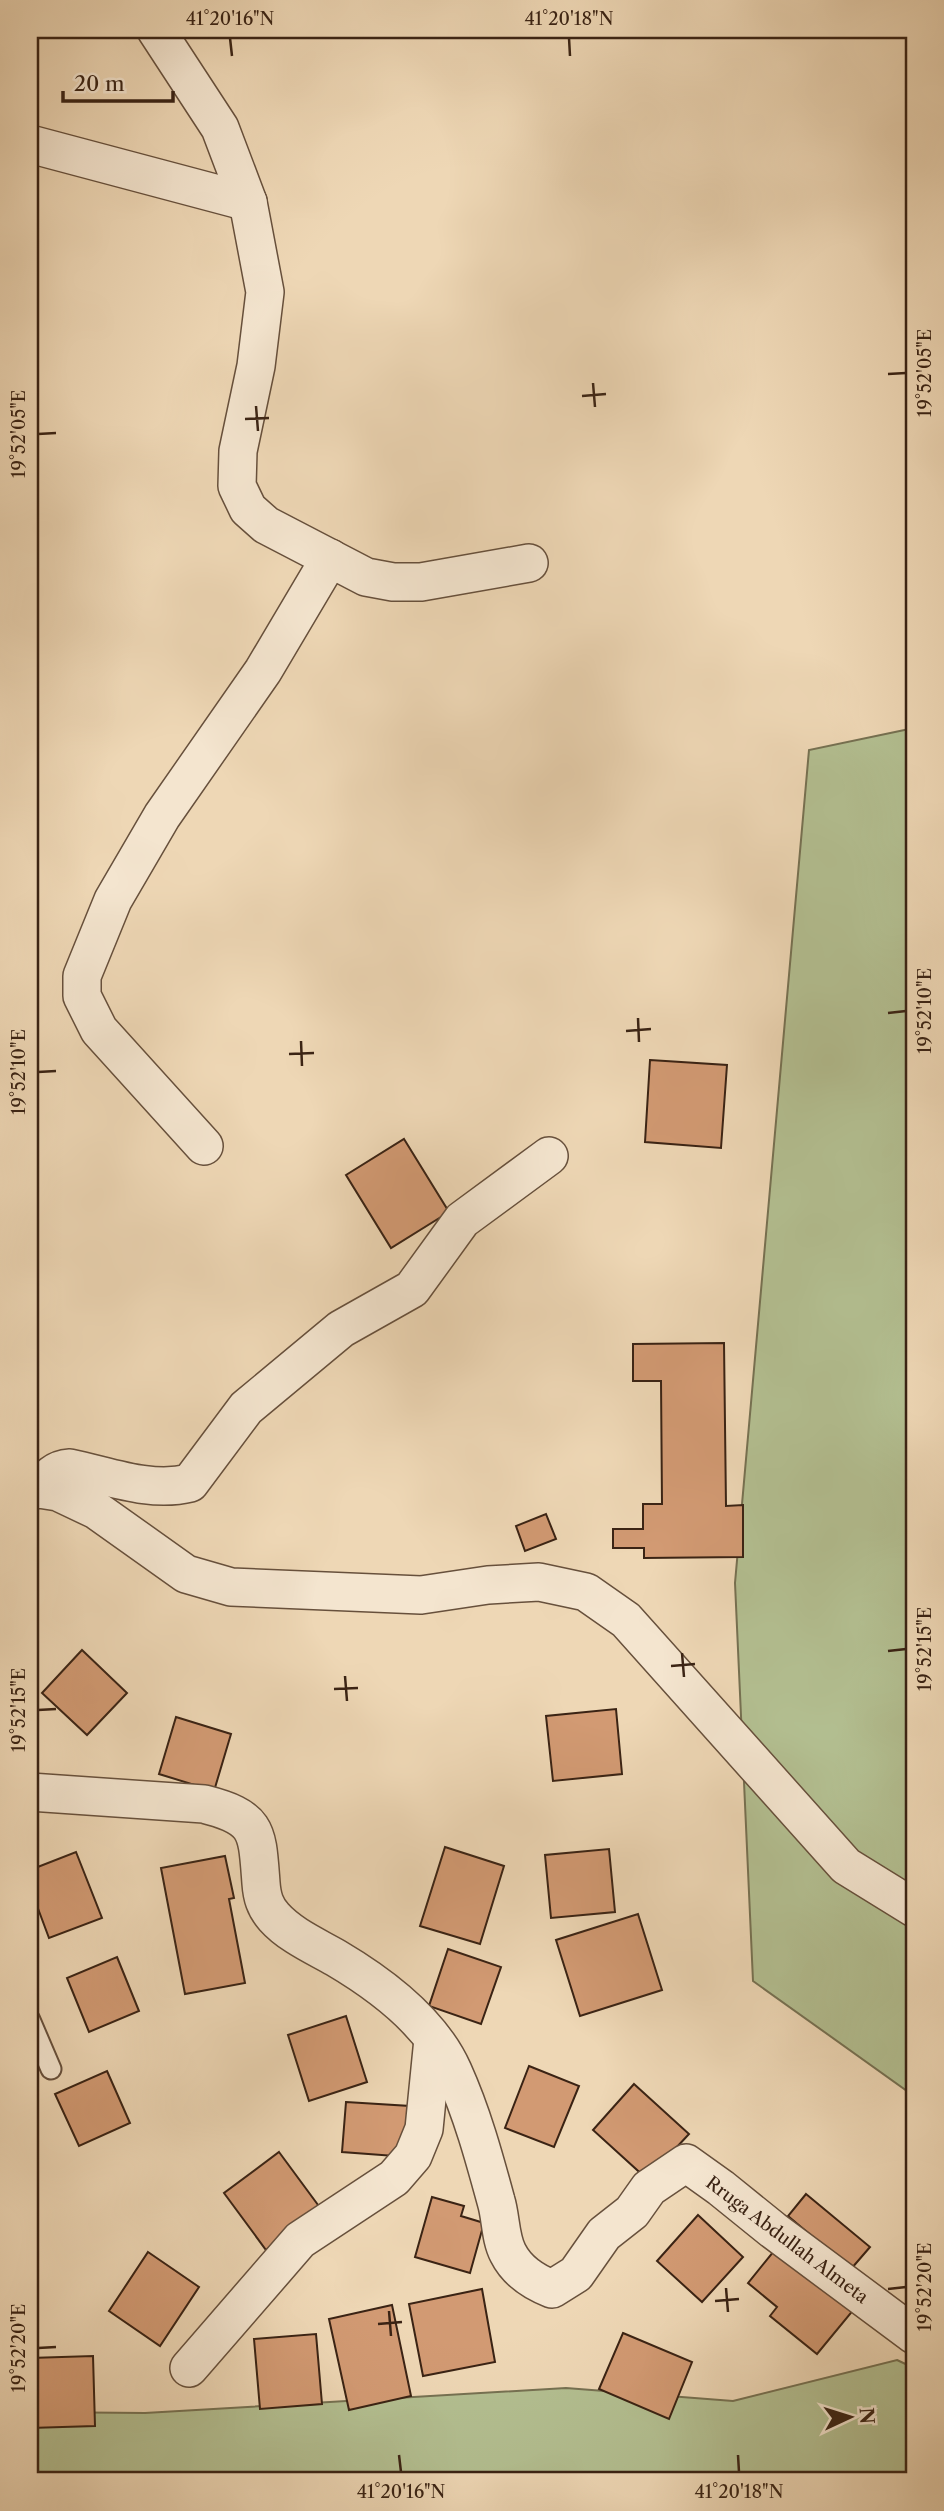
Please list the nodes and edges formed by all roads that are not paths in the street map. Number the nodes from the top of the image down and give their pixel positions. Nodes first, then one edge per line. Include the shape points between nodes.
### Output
1 (156, 30) edge
2 (30, 144) edge
3 (248, 202) junction
4 (330, 558) junction
5 (529, 563) dead end
6 (204, 1146) dead end
7 (549, 1156) dead end
8 (35, 1490) edge
9 (30, 1791) edge
10 (914, 1908) edge
11 (30, 2020) edge
12 (433, 2039) junction
13 (51, 2069) dead end
14 (914, 2335) edge
15 (189, 2368) dead end

1 - 3 street via 220,128
2 - 3 street
3 - 4 street via 265,292 257,366 238,451 237,486 248,509 266,525
4 - 5 street via 366,577 393,582 421,582
4 - 6 street via 262,671 162,816 113,900 82,976 82,996 99,1030
7 - 8 street via 462,1220 412,1289 341,1329 246,1408 190,1483 142,1485 70,1468 60,1469
8 - 10 street via 58,1492 96,1510 186,1574 231,1587 421,1595 539,1582 586,1592 626,1620 846,1866
9 - 12 street, Rruga Abdullah Almeta via 204,1804 243,1819 252,1827 258,1844 265,1905 275,1919 362,1974 408,2011
11 - 13 lane
12 - 14 street, Rruga Abdullah Almeta via 452,2068 477,2131 508,2253 529,2280 552,2289 576,2274 604,2234 632,2212 649,2188 686,2163
12 - 15 street via 424,2129 413,2156 394,2178 300,2240

